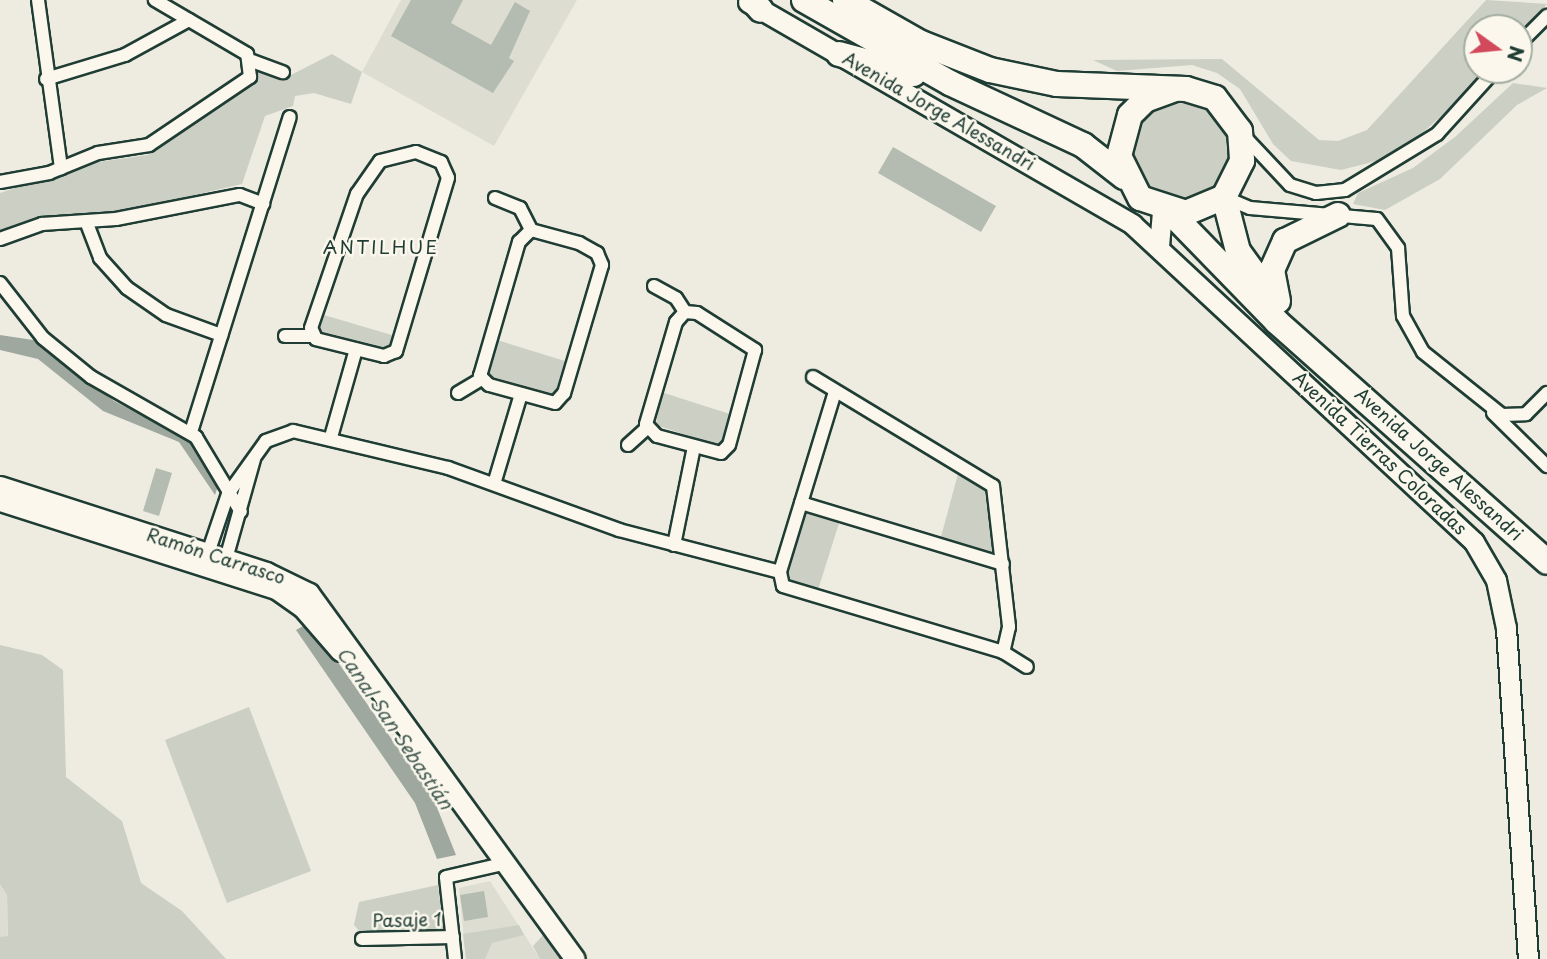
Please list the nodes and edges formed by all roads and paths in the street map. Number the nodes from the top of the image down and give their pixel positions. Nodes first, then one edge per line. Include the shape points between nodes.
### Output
1 (38, 0) edge
2 (155, 0) edge
3 (804, 0) edge
4 (845, 0) edge
5 (752, 3) edge
6 (1547, 16) edge
7 (189, 20) junction
8 (1533, 30) edge
9 (839, 54) junction
10 (252, 61) junction
11 (283, 72) dead end
12 (46, 79) junction
13 (950, 83) junction
14 (1482, 84) edge
15 (1175, 89) junction
16 (290, 117) dead end
17 (1240, 131) junction
18 (61, 168) junction
19 (1124, 177) junction
20 (0, 182) edge
21 (1223, 197) junction
22 (495, 198) dead end
23 (263, 204) junction
24 (1166, 212) junction
25 (1338, 215) junction
26 (86, 221) junction
27 (1132, 224) joint
28 (531, 230) junction
29 (0, 239) edge
30 (1159, 246) junction
31 (0, 283) edge
32 (654, 286) dead end
33 (1278, 301) junction
34 (685, 313) junction
35 (221, 335) junction
36 (285, 336) dead end
37 (312, 336) junction
38 (356, 349) junction
39 (1332, 367) junction
40 (813, 377) dead end
41 (481, 379) junction
42 (457, 393) dead end
43 (1547, 393) edge
44 (521, 394) junction
45 (834, 395) junction
46 (1490, 410) junction
47 (1521, 415) junction
48 (647, 428) junction
49 (191, 432) junction
50 (331, 437) junction
51 (1521, 442) junction
52 (628, 445) dead end
53 (694, 447) junction
54 (1547, 466) edge
55 (249, 473) junction
56 (494, 484) junction
57 (0, 486) edge
58 (231, 489) junction
59 (247, 494) junction
60 (0, 501) edge
61 (801, 503) junction
62 (241, 512) junction
63 (674, 545) junction
64 (1547, 562) edge
65 (215, 563) junction
66 (1003, 564) junction
67 (780, 572) junction
68 (1003, 652) junction
69 (1027, 667) dead end
70 (507, 863) junction
71 (453, 937) junction
72 (362, 939) dead end
73 (455, 959) edge
74 (575, 959) edge
75 (1528, 959) edge

1 - 12 street
2 - 7 street
3 - 13 highway, Avenida Jorge Alessandri
4 - 15 highway via 921,43 990,70 1068,85
5 - 9 street, Avenida Jorge Alessandri
6 - 8 street
7 - 10 street
7 - 12 street via 125,55
9 - 13 highway
9 - 27 street, Avenida Jorge Alessandri
10 - 11 street
10 - 18 street via 247,79 157,141 89,155
12 - 18 street
13 - 19 highway, Avenida Jorge Alessandri via 1076,141
14 - 17 street via 1437,134 1345,190 1316,193 1290,185
15 - 17 highway via 1215,99
15 - 19 highway via 1145,100 1130,115 1119,145
16 - 23 street
17 - 21 highway via 1242,161
18 - 20 street
19 - 24 highway, Avenida Jorge Alessandri via 1140,198
21 - 24 highway via 1196,212
21 - 25 street via 1250,208
21 - 33 highway, Avenida Jorge Alessandri via 1238,251
22 - 28 street via 520,208
23 - 26 street via 240,195
23 - 35 street
24 - 30 street
24 - 39 highway, Avenida Jorge Alessandri via 1277,322
25 - 33 highway via 1285,241 1272,270
25 - 46 street via 1377,219 1392,234 1403,316 1412,338
26 - 29 street via 42,224
26 - 35 street via 100,258 127,288 166,315
27 - 30 street, Avenida Tierras Coloradas
28 - 41 street via 519,242
28 - 44 street via 579,243 597,253 602,265 563,396 551,403
30 - 75 street, Avenida Tierras Coloradas via 1443,509 1490,566 1506,628
31 - 49 street via 30,325 91,377
32 - 34 street via 676,298
33 - 39 highway, Avenida Jorge Alessandri
34 - 48 street via 676,322
34 - 53 street via 747,340 756,354 727,449 717,453
35 - 49 street
36 - 37 street
37 - 38 street
37 - 38 street via 344,222 367,177 387,156 424,153 444,166 447,184 398,348 388,356
38 - 50 street
39 - 64 highway, Avenida Jorge Alessandri
40 - 45 street
41 - 42 street
41 - 44 street
43 - 47 street
44 - 56 street
45 - 61 street
45 - 66 street via 989,482 996,496
46 - 47 street
46 - 51 street
47 - 51 street
48 - 52 street
48 - 53 street
49 - 58 street
50 - 55 street via 286,432 254,456
50 - 56 street
51 - 54 street
53 - 63 street
55 - 58 street
55 - 59 street
56 - 63 street
57 - 65 street, Ramón Carrasco
58 - 59 street
58 - 62 street
58 - 65 street
59 - 62 street
60 - 65 street, Ramón Carrasco via 139,546 192,576 211,580
61 - 66 street
61 - 67 street
62 - 65 street
63 - 67 street
65 - 70 street, Ramón Carrasco via 309,593
66 - 68 street via 1010,635
67 - 68 street via 790,591
68 - 69 street
70 - 71 street via 446,877
70 - 74 street, Ramón Carrasco
71 - 72 street, Pasaje 1
71 - 73 street

